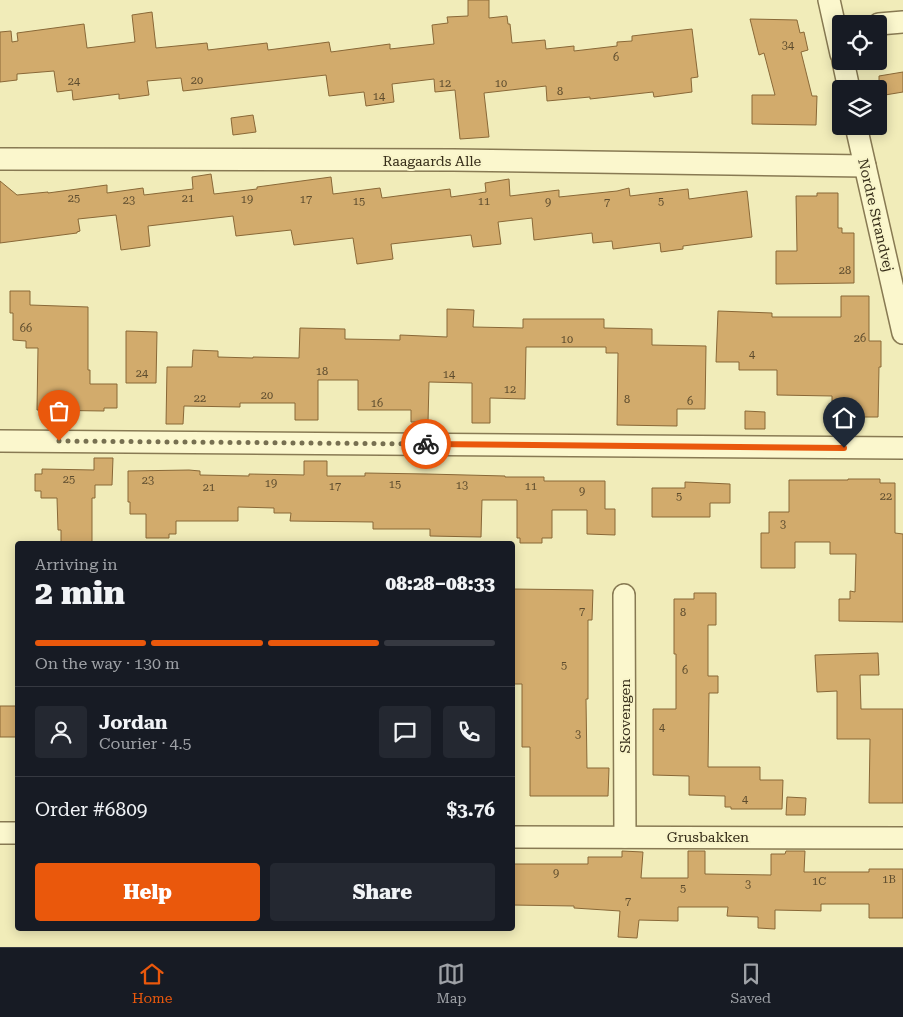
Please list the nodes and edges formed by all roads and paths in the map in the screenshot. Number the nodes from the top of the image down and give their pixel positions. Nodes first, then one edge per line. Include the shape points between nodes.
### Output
1 (829, 0) edge
2 (834, 15) edge
3 (903, 22) edge
4 (887, 23) edge
5 (858, 135) edge
6 (0, 159) edge
7 (865, 166) junction
8 (903, 333) edge
9 (0, 441) edge
10 (903, 448) edge
11 (624, 595) dead end
12 (0, 833) edge
13 (15, 833) edge
14 (515, 837) edge
15 (625, 837) junction
16 (903, 838) edge

1 - 2 street
3 - 4 street
5 - 7 street, Nordre Strandvej
6 - 7 street, Raagaards Alle via 453,160
7 - 8 street, Nordre Strandvej
9 - 10 street
11 - 15 street, Skovengen
12 - 13 street
14 - 15 street, Grusbakken
15 - 16 street, Grusbakken

